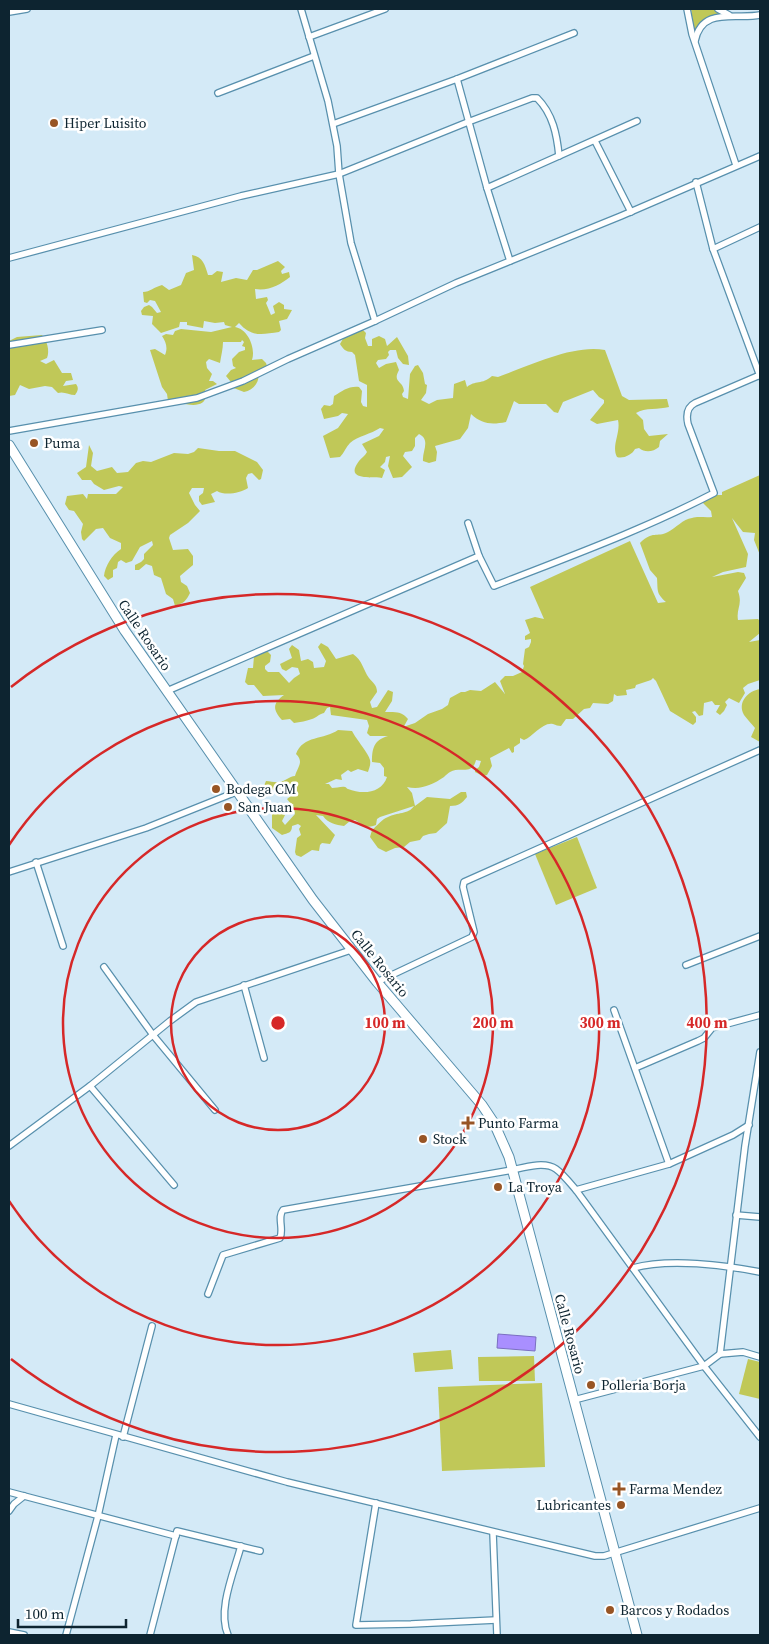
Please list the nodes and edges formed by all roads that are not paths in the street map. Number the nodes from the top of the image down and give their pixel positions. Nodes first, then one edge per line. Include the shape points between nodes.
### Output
1 (27, 9) edge
2 (301, 9) edge
3 (386, 9) edge
4 (687, 9) edge
5 (718, 9) edge
6 (9, 12) edge
7 (729, 15) junction
8 (760, 15) edge
9 (574, 33) dead end
10 (309, 37) junction
11 (695, 41) junction
12 (314, 56) junction
13 (457, 79) junction
14 (218, 94) dead end
15 (637, 121) dead end
16 (468, 122) junction
17 (333, 124) junction
18 (595, 141) junction
19 (559, 156) junction
20 (760, 156) edge
21 (736, 166) junction
22 (339, 174) junction
23 (696, 182) junction
24 (487, 188) junction
25 (631, 212) junction
26 (760, 227) edge
27 (713, 248) junction
28 (9, 258) edge
29 (510, 261) junction
30 (375, 321) junction
31 (102, 330) dead end
32 (9, 345) edge
33 (760, 376) edge
34 (9, 431) edge
35 (9, 445) edge
36 (468, 523) dead end
37 (479, 556) junction
38 (167, 692) junction
39 (760, 750) edge
40 (236, 792) junction
41 (36, 862) junction
42 (9, 872) edge
43 (760, 936) edge
44 (62, 946) dead end
45 (351, 950) junction
46 (686, 965) dead end
47 (104, 966) dead end
48 (377, 982) junction
49 (244, 985) junction
50 (614, 1010) dead end
51 (760, 1015) edge
52 (153, 1035) junction
53 (760, 1052) edge
54 (264, 1058) dead end
55 (635, 1068) junction
56 (758, 1082) edge
57 (90, 1086) junction
58 (215, 1110) dead end
59 (749, 1125) junction
60 (733, 1135) junction
61 (745, 1143) junction
62 (9, 1146) edge
63 (669, 1164) junction
64 (512, 1170) junction
65 (174, 1184) dead end
66 (576, 1190) junction
67 (736, 1215) junction
68 (760, 1217) edge
69 (729, 1266) junction
70 (634, 1268) junction
71 (760, 1272) edge
72 (208, 1294) dead end
73 (152, 1326) dead end
74 (720, 1354) junction
75 (760, 1357) edge
76 (704, 1366) junction
77 (574, 1400) junction
78 (9, 1404) edge
79 (120, 1436) junction
80 (760, 1437) edge
81 (9, 1492) edge
82 (24, 1496) junction
83 (376, 1503) junction
84 (760, 1508) edge
85 (9, 1511) edge
86 (98, 1516) junction
87 (493, 1533) junction
88 (176, 1536) junction
89 (241, 1546) junction
90 (260, 1551) dead end
91 (614, 1553) junction
92 (496, 1620) junction
93 (9, 1632) edge
94 (24, 1635) edge
95 (66, 1635) edge
96 (150, 1635) edge
97 (228, 1635) edge
98 (497, 1635) edge
99 (637, 1635) edge

1 - 6 street
2 - 10 street
3 - 10 street
4 - 11 street
5 - 7 street
7 - 8 street
7 - 11 street via 704,24
9 - 13 street
10 - 12 street
11 - 21 street
12 - 14 street
12 - 17 street
13 - 16 street
13 - 17 street
15 - 18 street
16 - 19 street via 537,98 551,117
16 - 22 street
16 - 24 street
17 - 22 street
18 - 19 street
18 - 25 street
19 - 24 street
20 - 21 street
21 - 23 street
22 - 28 street via 241,196
22 - 30 street via 351,243
23 - 25 street
23 - 27 street
24 - 29 street
25 - 29 street
26 - 27 street
27 - 33 street
29 - 30 street
30 - 34 street via 243,381 197,398
31 - 32 street
33 - 37 street via 695,402 688,409 688,424 714,493 640,528 494,586
35 - 38 main road, Calle Rosario
36 - 37 street
37 - 38 street
38 - 40 main road, Calle Rosario
39 - 48 street via 464,882 474,932 472,937
40 - 41 street via 130,833
40 - 45 main road, Calle Rosario
41 - 42 street
41 - 44 street
43 - 46 street
45 - 48 main road, Calle Rosario
45 - 49 street
47 - 52 street
48 - 64 main road, Calle Rosario via 482,1105 494,1122
49 - 52 street via 196,1002
49 - 54 street
50 - 55 street
51 - 55 street via 712,1028 704,1038
52 - 57 street
52 - 58 street
53 - 56 street
55 - 63 street
56 - 59 street
57 - 62 street
57 - 65 street
59 - 60 street
59 - 61 street
60 - 61 street via 740,1136
60 - 63 street
61 - 67 street
63 - 66 street
64 - 66 street via 539,1165 555,1168
64 - 72 street via 283,1210 280,1238 223,1255
64 - 77 main road, Calle Rosario
66 - 70 street
67 - 68 street
67 - 69 street
69 - 70 street via 656,1264
69 - 71 street
69 - 74 street
70 - 76 street
73 - 79 street
74 - 75 street via 743,1352
74 - 76 street
76 - 77 street
76 - 80 street
77 - 91 main road, Calle Rosario
78 - 79 street
79 - 83 street
79 - 86 street
81 - 82 street
82 - 85 street
82 - 86 street
83 - 87 street
83 - 92 street via 356,1625
84 - 91 street
86 - 88 street
86 - 95 street
87 - 91 street via 595,1556
87 - 92 street
88 - 89 street via 178,1531
88 - 96 street
89 - 90 street
89 - 97 street via 225,1607
91 - 99 main road, Calle Rosario
92 - 98 street
93 - 94 street

